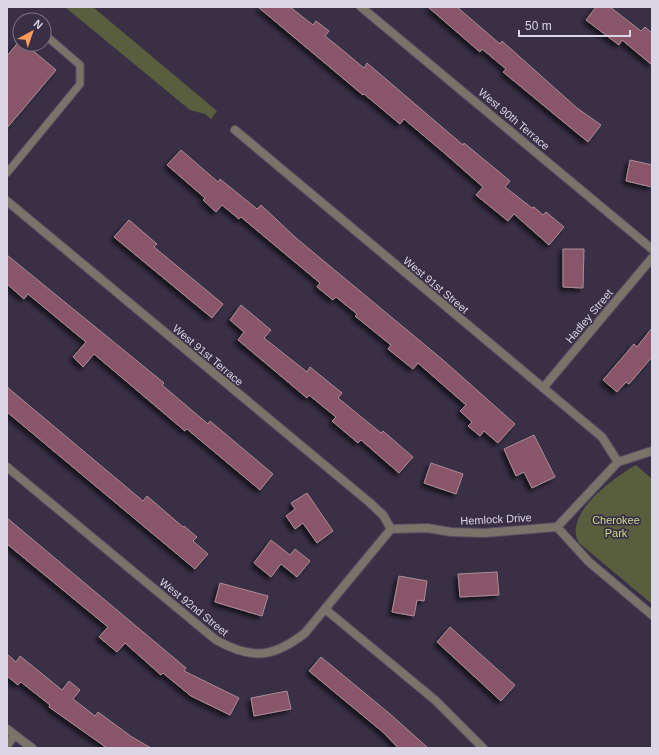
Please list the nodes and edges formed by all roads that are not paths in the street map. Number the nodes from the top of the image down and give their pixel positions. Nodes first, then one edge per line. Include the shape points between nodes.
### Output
1 (361, 7) edge
2 (52, 41) edge
3 (235, 130) dead end
4 (7, 173) edge
5 (7, 202) edge
6 (652, 249) edge
7 (652, 258) edge
8 (543, 388) junction
9 (652, 450) edge
10 (618, 462) junction
11 (7, 467) edge
12 (557, 526) junction
13 (391, 529) junction
14 (325, 609) junction
15 (652, 615) edge
16 (7, 729) edge
17 (15, 735) junction
18 (7, 745) edge
19 (32, 748) edge
20 (483, 748) edge

1 - 6 street, West 90th Terrace
2 - 4 lane via 80,65 80,84
3 - 8 street, West 91st Street
5 - 13 street, West 91st Terrace via 369,502 383,515
7 - 8 street, Hadley Street
8 - 10 street, West 91st Street via 602,437
9 - 10 street
10 - 12 street
11 - 14 street, West 92nd Street via 216,640 231,649 251,654 274,652 288,646 305,633
12 - 13 street, Hemlock Drive via 484,533 427,528
12 - 15 street via 589,562
13 - 14 street
14 - 20 street via 435,700
16 - 17 street
17 - 18 street
17 - 19 street

